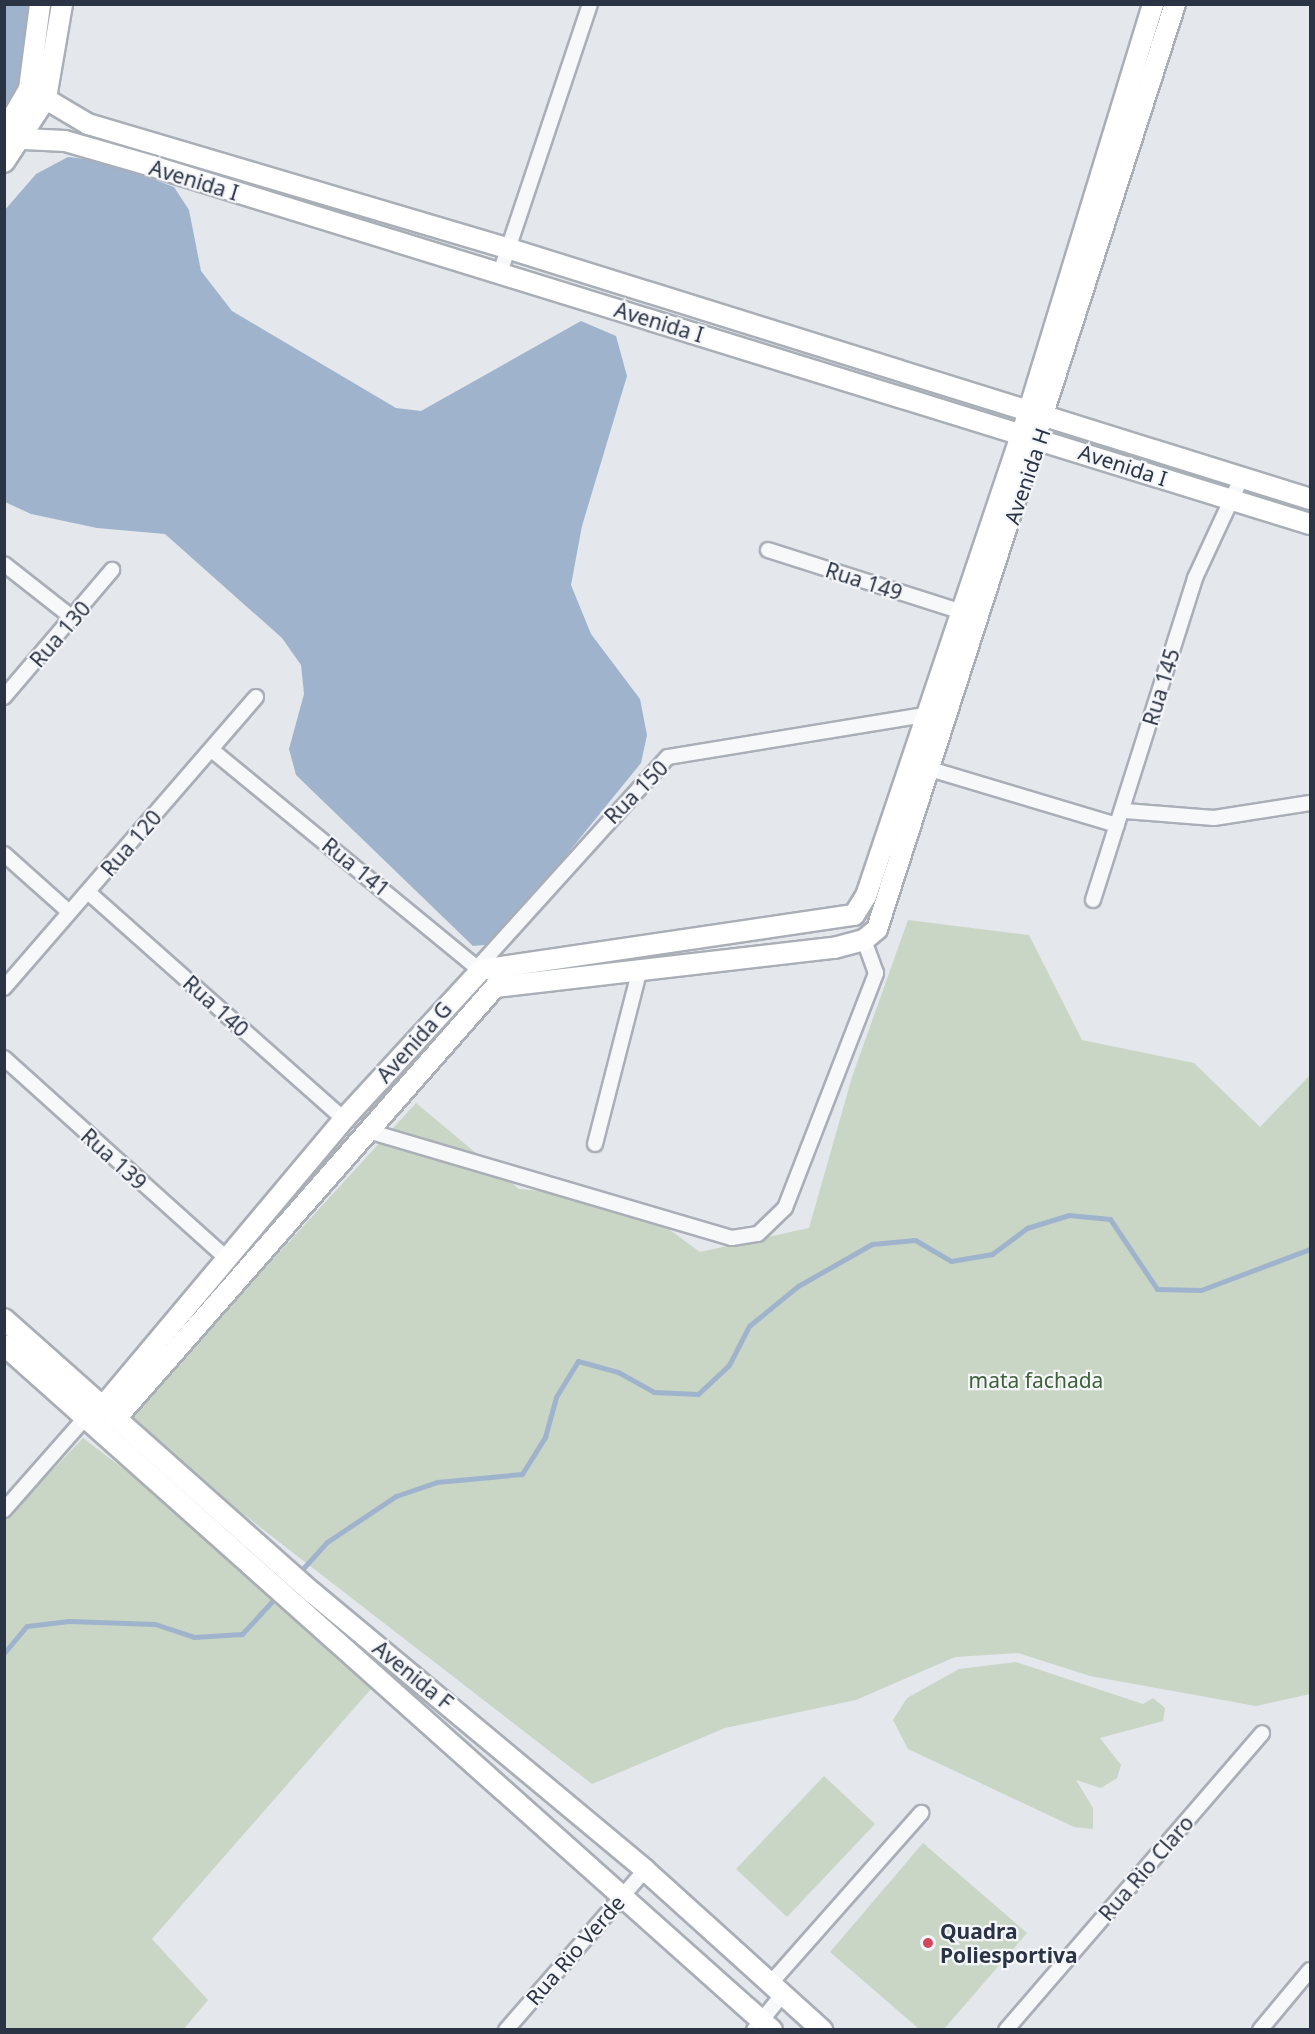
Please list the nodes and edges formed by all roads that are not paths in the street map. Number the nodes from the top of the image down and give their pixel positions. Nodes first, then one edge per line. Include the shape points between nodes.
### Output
1 (40, 4) edge
2 (62, 4) edge
3 (590, 4) edge
4 (1153, 4) edge
5 (1175, 4) edge
6 (29, 88) junction
7 (46, 98) junction
8 (6, 130) edge
9 (24, 139) junction
10 (4, 162) edge
11 (510, 249) junction
12 (500, 273) junction
13 (1037, 415) junction
14 (1030, 435) junction
15 (1241, 479) junction
16 (1311, 499) edge
17 (1233, 500) junction
18 (1311, 524) edge
19 (768, 550) dead end
20 (4, 564) edge
21 (112, 570) dead end
22 (959, 611) junction
23 (74, 619) junction
24 (4, 697) edge
25 (256, 697) dead end
26 (924, 716) junction
27 (213, 751) junction
28 (930, 769) junction
29 (1311, 803) edge
30 (1125, 811) junction
31 (1117, 825) junction
32 (4, 854) edge
33 (88, 892) junction
34 (1093, 900) dead end
35 (68, 911) junction
36 (854, 915) junction
37 (864, 940) junction
38 (479, 968) junction
39 (640, 969) junction
40 (495, 987) junction
41 (4, 988) edge
42 (4, 1058) edge
43 (344, 1119) junction
44 (368, 1131) junction
45 (595, 1144) dead end
46 (226, 1258) junction
47 (4, 1319) edge
48 (4, 1345) edge
49 (112, 1410) junction
50 (87, 1416) junction
51 (4, 1510) edge
52 (1262, 1733) dead end
53 (921, 1813) dead end
54 (645, 1870) junction
55 (622, 1897) junction
56 (1311, 1970) edge
57 (776, 1990) junction
58 (763, 2026) edge
59 (506, 2030) edge
60 (822, 2030) edge
61 (1006, 2030) edge
62 (1260, 2030) edge

1 - 6 street
2 - 7 street
3 - 11 street
4 - 13 street, Avenida H
5 - 13 street, Avenida H
6 - 7 street, Avenida I
6 - 8 street
7 - 9 street
7 - 11 street, Avenida I via 88,124
8 - 9 street, Avenida I
9 - 10 street
9 - 12 street, Avenida I via 64,141
11 - 12 street
11 - 13 street, Avenida I
12 - 14 street, Avenida I
13 - 14 street, Avenida H
13 - 15 street, Avenida I
14 - 17 street, Avenida I
14 - 22 street, Avenida H
14 - 28 street, Avenida H
15 - 16 street, Avenida I
15 - 17 street, Rua 145
17 - 18 street, Avenida I
17 - 30 street, Rua 145 via 1192,589
19 - 22 street, Rua 149
20 - 23 street
21 - 23 street, Rua 130
22 - 26 street, Avenida H
23 - 24 street, Rua 130
25 - 27 street, Rua 120
26 - 36 street, Avenida H via 866,896
26 - 38 street, Rua 150 via 668,757
27 - 33 street, Rua 120
27 - 38 street, Rua 141
28 - 31 street
28 - 37 street, Avenida H via 884,915
29 - 30 street via 1214,818
30 - 31 street, Rua 145
31 - 34 street, Rua 145
32 - 35 street
33 - 35 street, Rua 120
33 - 43 street, Rua 140
35 - 41 street, Rua 120
36 - 37 street
36 - 38 street
37 - 39 street
37 - 44 street via 876,973 785,1208 758,1234 732,1238
38 - 40 street, Rua 141
38 - 43 street, Avenida G
39 - 40 street
39 - 45 street
40 - 44 street, Avenida G
42 - 46 street, Rua 139
43 - 46 street, Avenida G
44 - 49 street, Avenida G
46 - 49 street, Avenida G
47 - 49 street, Avenida F
48 - 50 street, Avenida F
49 - 54 street, Avenida F via 313,1593
50 - 51 street
50 - 55 street, Avenida F via 300,1613
52 - 61 street, Rua Rio Claro
53 - 57 street
54 - 55 street, Rua Rio Verde
54 - 57 street, Avenida F
55 - 58 street, Avenida F
55 - 59 street, Rua Rio Verde
56 - 62 street
57 - 58 street
57 - 60 street, Avenida F

